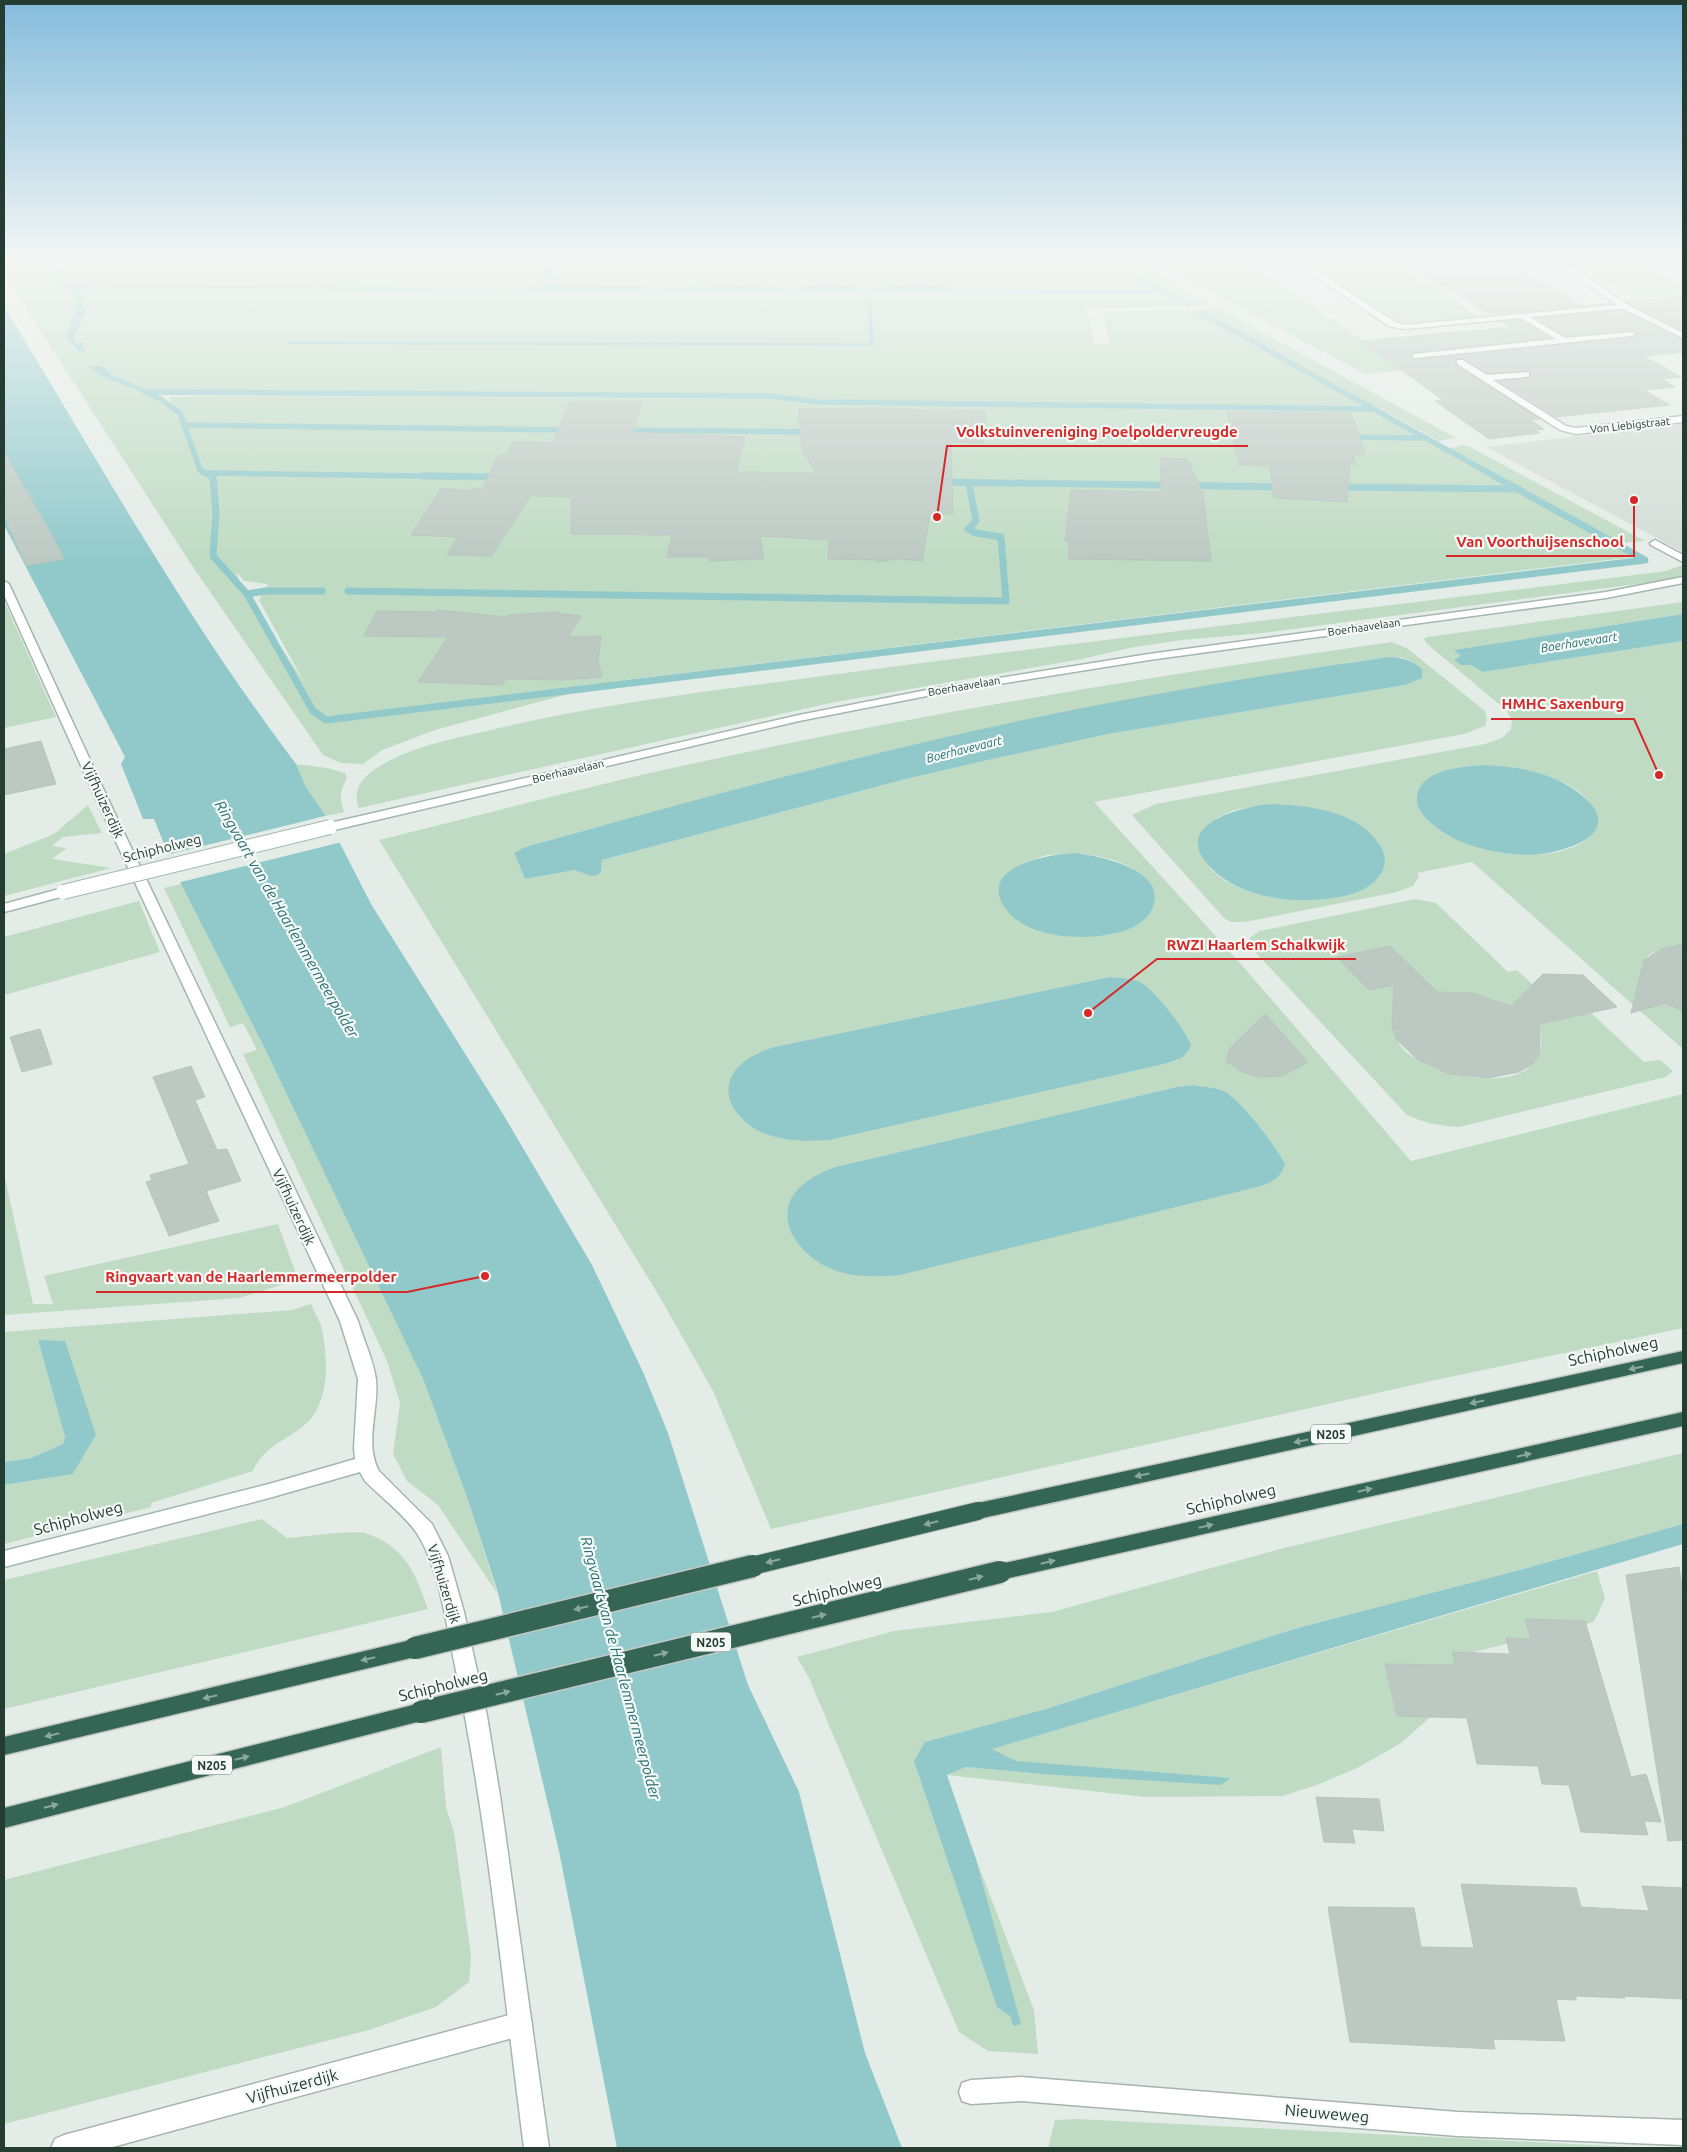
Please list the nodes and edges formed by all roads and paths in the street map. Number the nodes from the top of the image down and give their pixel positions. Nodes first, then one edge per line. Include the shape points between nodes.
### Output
1 (1460, 362) dead end
2 (1526, 374) dead end
3 (1485, 378) junction
4 (1683, 419) edge
5 (1655, 543) dead end
6 (1683, 559) edge
7 (1683, 580) edge
8 (4, 584) edge
9 (1683, 590) edge
10 (1606, 595) junction
11 (330, 827) joint
12 (4, 908) edge
13 (1683, 1357) edge
14 (1683, 1419) edge
15 (365, 1463) junction
16 (4, 1559) edge
17 (4, 1746) edge
18 (4, 1818) edge
19 (520, 2024) junction
20 (971, 2092) dead end
21 (1683, 2133) edge
22 (64, 2148) edge
23 (537, 2148) edge

1 - 3 street
2 - 3 street
3 - 4 street, Von Liebigstraat via 1564,428 1576,431
5 - 6 street
7 - 10 street, Boerhaavelaan
8 - 15 street, Vijfhuizerdijk via 349,1321 367,1379
9 - 10 street, Boerhaavelaan
10 - 11 street, Boerhaavelaan via 1149,656 937,691 799,718
11 - 12 street, Schipholweg, bridge
13 -> 17 highway, Schipholweg / N205, bridge via 978,1511
18 -> 14 highway, Schipholweg / N205, bridge via 421,1712 1000,1572
15 - 16 street, Schipholweg
15 - 19 street, Vijfhuizerdijk via 372,1476 425,1529 438,1556 454,1612 489,1796
19 - 22 street, Vijfhuizerdijk
19 - 23 street, Vijfhuizerdijk
20 - 21 street, Nieuweweg via 1021,2089 1458,2124

